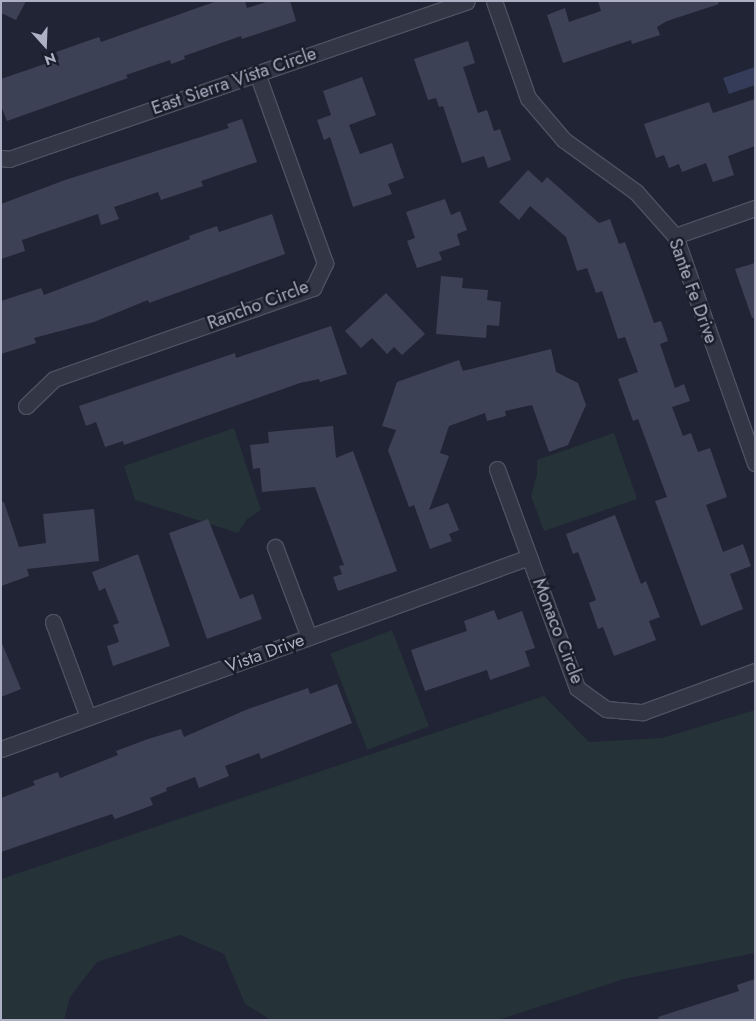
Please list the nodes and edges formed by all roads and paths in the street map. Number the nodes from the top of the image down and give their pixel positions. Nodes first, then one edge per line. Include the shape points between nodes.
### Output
1 (467, 1) edge
2 (494, 1) edge
3 (257, 73) junction
4 (1, 158) edge
5 (755, 208) edge
6 (675, 236) junction
7 (26, 406) dead end
8 (755, 463) edge
9 (497, 469) dead end
10 (275, 548) dead end
11 (529, 557) junction
12 (53, 622) dead end
13 (309, 637) junction
14 (755, 671) edge
15 (88, 717) junction
16 (1, 749) edge

1 - 3 street, East Sierra Vista Circle
2 - 6 street, Sante Fe Drive via 528,98 564,140 636,192
3 - 4 street, East Sierra Vista Circle via 9,159
3 - 7 street, Rancho Circle via 325,263 313,288 54,379
5 - 6 street
6 - 8 street, Sante Fe Drive
9 - 11 street, Monaco Circle
10 - 13 street
11 - 13 street, Vista Drive
11 - 14 street, Monaco Circle via 577,688 606,709 644,712
12 - 15 street
13 - 15 street, Vista Drive
15 - 16 street, Vista Drive

